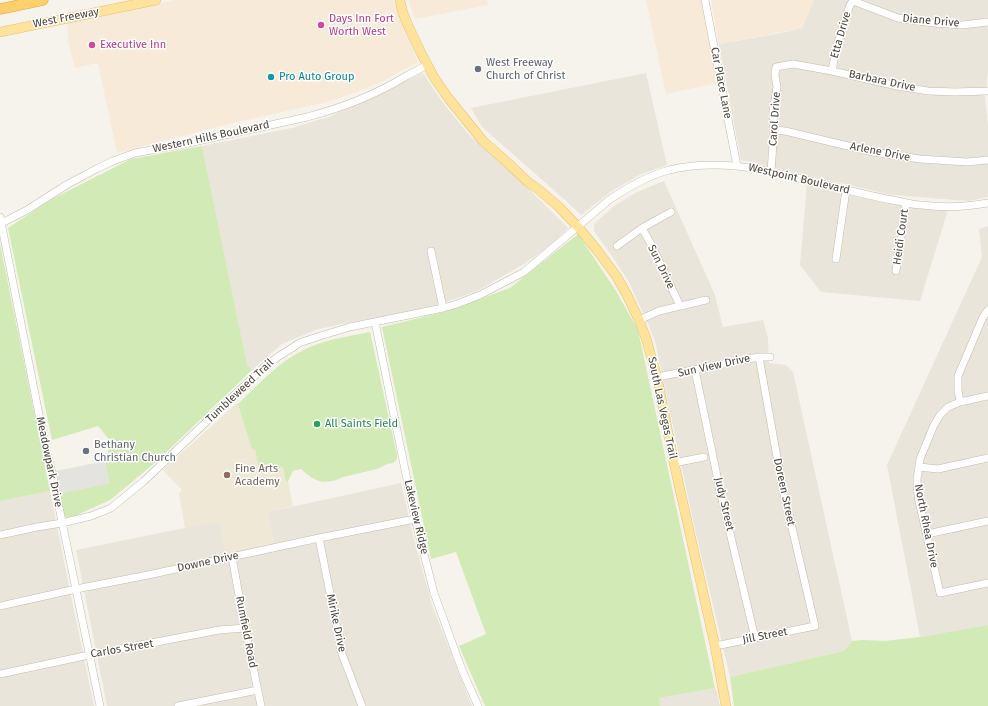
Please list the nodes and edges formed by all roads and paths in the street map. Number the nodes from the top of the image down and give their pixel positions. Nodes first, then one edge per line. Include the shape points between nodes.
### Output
1 (43, 0) edge
2 (156, 0) edge
3 (400, 0) edge
4 (705, 0) edge
5 (853, 1) joint
6 (0, 9) edge
7 (988, 22) edge
8 (0, 32) edge
9 (427, 64) junction
10 (776, 67) joint
11 (832, 71) junction
12 (988, 91) edge
13 (774, 130) junction
14 (988, 160) edge
15 (737, 166) junction
16 (771, 171) junction
17 (846, 190) junction
18 (906, 203) junction
19 (988, 203) edge
20 (671, 212) dead end
21 (0, 222) edge
22 (578, 227) junction
23 (642, 228) junction
24 (617, 246) dead end
25 (431, 251) dead end
26 (836, 259) dead end
27 (896, 271) dead end
28 (706, 300) dead end
29 (680, 306) junction
30 (443, 308) junction
31 (988, 310) edge
32 (639, 320) junction
33 (375, 322) junction
34 (759, 357) junction
35 (770, 357) dead end
36 (695, 370) junction
37 (657, 377) junction
38 (988, 396) edge
39 (960, 402) junction
40 (704, 457) dead end
41 (988, 458) edge
42 (674, 463) junction
43 (918, 468) junction
44 (415, 519) junction
45 (988, 521) edge
46 (62, 523) junction
47 (927, 534) junction
48 (0, 535) edge
49 (319, 538) junction
50 (232, 557) junction
51 (988, 583) edge
52 (76, 589) junction
53 (0, 606) edge
54 (815, 626) joint
55 (245, 628) junction
56 (755, 638) junction
57 (715, 646) junction
58 (89, 655) junction
59 (0, 674) edge
60 (258, 690) junction
61 (100, 706) edge
62 (178, 706) edge
63 (261, 706) edge
64 (362, 706) edge
65 (478, 706) edge
66 (726, 706) edge

1 - 6 highway, West Freeway
2 - 8 main road, West Freeway
3 - 9 main road, South Las Vegas Trail via 407,23
4 - 15 street, Car Place Lane
5 - 7 street, Diane Drive via 898,18 962,25
5 - 11 street, Etta Drive via 837,45
9 - 21 street, Western Hills Boulevard via 396,83 323,113 135,153 68,184 27,210
9 - 22 main road, South Las Vegas Trail via 449,99 483,141 559,207
10 - 11 street, Barbara Drive via 793,64
10 - 13 street, Carol Drive
11 - 12 street, Barbara Drive via 928,91
13 - 14 street, Arlene Drive via 873,152 920,159 967,162
13 - 16 street, Carol Drive
15 - 16 street, Westpoint Boulevard
15 - 22 street, Westpoint Boulevard via 697,165 653,175 619,193
16 - 17 street, Westpoint Boulevard
17 - 18 street, Westpoint Boulevard
17 - 26 street
18 - 19 street, Westpoint Boulevard via 945,207
18 - 27 street, Heidi Court
20 - 23 street
21 - 46 street, Meadowpark Drive
22 - 30 street, Tumbleweed Trail via 524,272 480,295
22 - 32 main road, South Las Vegas Trail via 617,277
23 - 24 street
23 - 29 street, Sun Drive
25 - 30 street
28 - 29 street
29 - 32 street via 659,311
30 - 33 street, Tumbleweed Trail
31 - 39 street via 958,376
32 - 37 main road, South Las Vegas Trail
33 - 44 street, Lakeview Ridge
33 - 46 street, Tumbleweed Trail via 320,336 299,344 279,356 123,499 98,514
34 - 35 street, Sun View Drive
34 - 36 street, Sun View Drive
34 - 54 street, Doreen Street via 782,485
36 - 37 street, Sun View Drive
36 - 56 street, Judy Street
37 - 42 main road, South Las Vegas Trail
38 - 39 street, North Rhea Drive
39 - 43 street, North Rhea Drive via 948,407 940,415
40 - 42 street
41 - 43 street via 938,469
42 - 57 main road, South Las Vegas Trail
43 - 47 street, North Rhea Drive via 918,497
44 - 49 street, Downe Drive
44 - 65 street, Lakeview Ridge via 436,599
45 - 47 street
46 - 48 street, Tumbleweed Trail
46 - 52 street, Meadowpark Drive
47 - 51 street, North Rhea Drive via 940,593
49 - 50 street, Downe Drive
49 - 64 street, Mirike Drive via 342,654
50 - 52 street, Downe Drive
50 - 55 street, Rumfield Road
52 - 53 street, Downe Drive
52 - 58 street, Meadowpark Drive
54 - 56 street, Jill Street
55 - 58 street, Carlos Street via 219,630
55 - 60 street, Rumfield Road
56 - 57 street, Jill Street
57 - 66 main road, South Las Vegas Trail
58 - 59 street, Carlos Street
58 - 61 street, Meadowpark Drive
60 - 62 street
60 - 63 street, Rumfield Road

